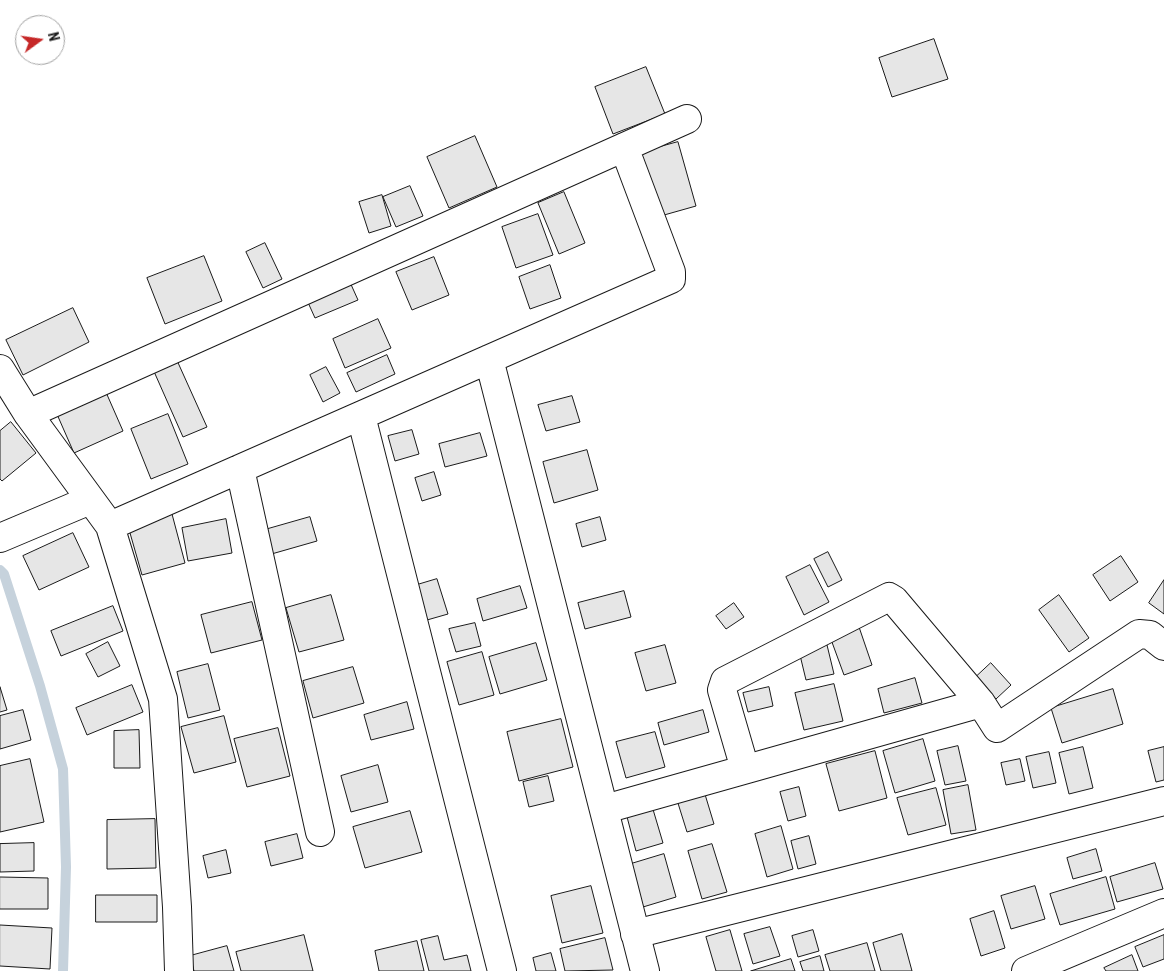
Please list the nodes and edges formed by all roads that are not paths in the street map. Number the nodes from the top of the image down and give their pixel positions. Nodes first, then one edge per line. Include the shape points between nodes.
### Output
1 (687, 119) dead end
2 (624, 147) junction
3 (489, 359) junction
4 (0, 369) edge
5 (28, 414) junction
6 (361, 416) junction
7 (240, 469) junction
8 (90, 500) junction
9 (110, 526) junction
10 (7, 535) edge
11 (1164, 646) edge
12 (981, 703) junction
13 (745, 769) junction
14 (1164, 801) edge
15 (605, 809) junction
16 (320, 832) dead end
17 (1164, 913) edge
18 (635, 934) junction
19 (179, 971) edge
20 (502, 971) edge
21 (645, 971) edge
22 (1026, 971) edge

1 - 2 street
2 - 3 street via 671,279
2 - 5 street
3 - 6 street
3 - 15 street
4 - 5 street
5 - 8 street
6 - 7 street
6 - 20 street
7 - 9 street
7 - 16 street
8 - 9 street
8 - 10 street
9 - 19 street via 164,699
11 - 12 street via 1150,634 1139,634 997,728
12 - 13 street
12 - 13 street via 889,597 725,681 722,690
13 - 15 street
14 - 18 street
15 - 18 street
17 - 22 street
18 - 21 street

